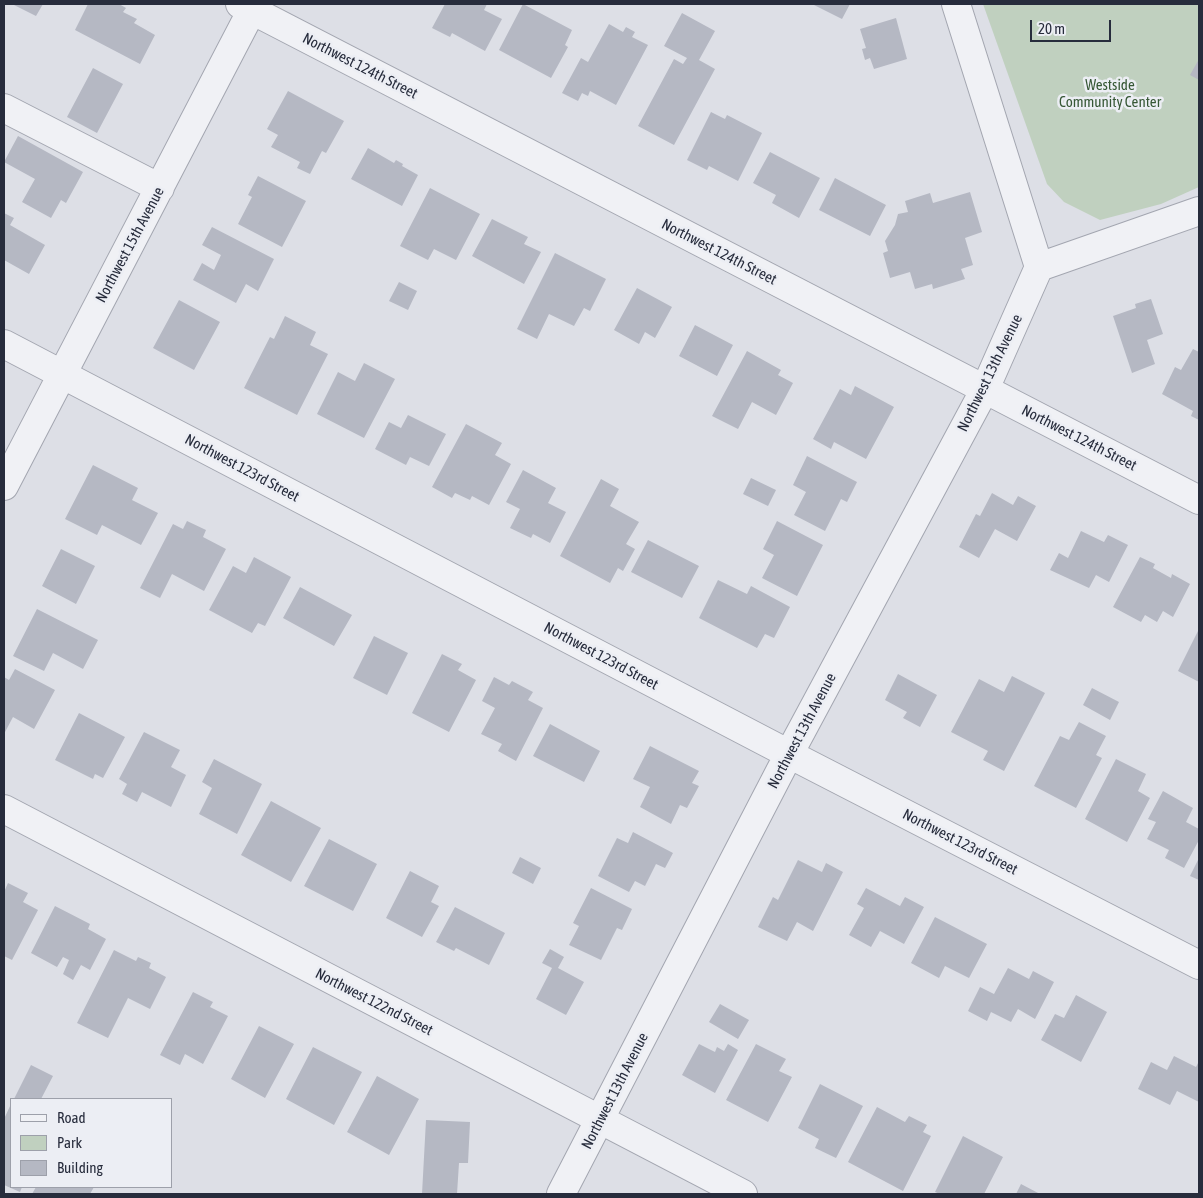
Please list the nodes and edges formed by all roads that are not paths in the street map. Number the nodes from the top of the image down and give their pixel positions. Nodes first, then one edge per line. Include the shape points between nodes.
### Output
1 (956, 4) edge
2 (249, 6) edge
3 (4, 108) edge
4 (160, 188) junction
5 (1199, 211) edge
6 (1039, 267) junction
7 (4, 344) edge
8 (62, 374) junction
9 (985, 389) junction
10 (4, 486) edge
11 (1199, 500) edge
12 (789, 754) junction
13 (4, 810) edge
14 (1199, 965) edge
15 (600, 1119) junction
16 (561, 1194) edge
17 (743, 1194) edge

1 - 6 street
2 - 4 street, Northwest 15th Avenue
2 - 9 street, Northwest 124th Street
3 - 4 street
4 - 8 street, Northwest 15th Avenue
5 - 6 street
6 - 9 street, Northwest 13th Avenue
7 - 8 street, Northwest 123rd Street
8 - 10 street, Northwest 15th Avenue
8 - 12 street, Northwest 123rd Street
9 - 11 street, Northwest 124th Street
9 - 12 street, Northwest 13th Avenue
12 - 14 street, Northwest 123rd Street
12 - 15 street, Northwest 13th Avenue
13 - 15 street, Northwest 122nd Street
15 - 16 street, Northwest 13th Avenue
15 - 17 street, Northwest 122nd Street

